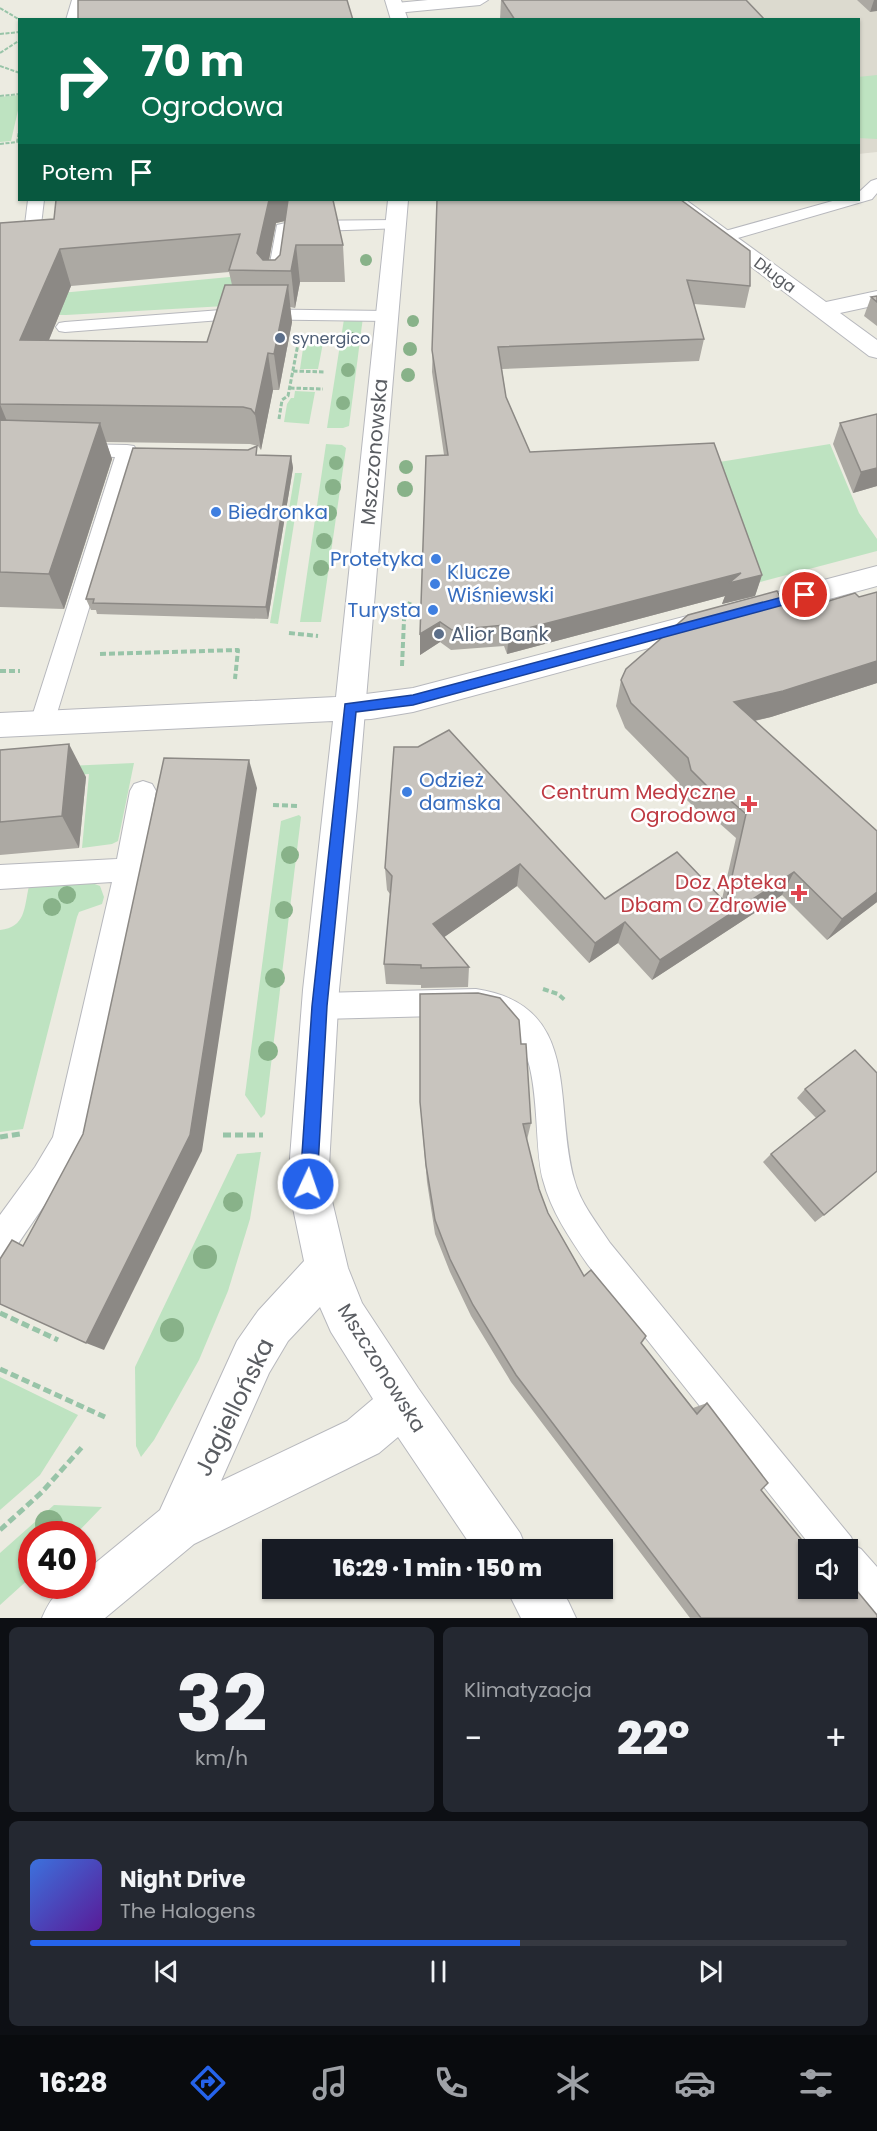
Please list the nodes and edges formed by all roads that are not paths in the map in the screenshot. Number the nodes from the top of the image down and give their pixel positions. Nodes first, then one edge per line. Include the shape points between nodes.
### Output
1 (78, 0) edge
2 (480, 0) edge
3 (474, 1) edge
4 (396, 9) edge
5 (73, 18) edge
6 (450, 18) edge
7 (877, 184) edge
8 (860, 198) edge
9 (36, 201) edge
10 (398, 201) edge
11 (674, 201) edge
12 (849, 201) edge
13 (396, 225) junction
14 (724, 237) junction
15 (30, 249) edge
16 (274, 290) edge
17 (877, 298) edge
18 (822, 310) junction
19 (387, 316) junction
20 (65, 327) dead end
21 (877, 351) edge
22 (60, 450) edge
23 (128, 451) junction
24 (150, 452) edge
25 (877, 576) edge
26 (350, 708) junction
27 (42, 723) junction
28 (0, 725) edge
29 (143, 790) dead end
30 (128, 870) junction
31 (0, 877) edge
32 (320, 1006) junction
33 (0, 1244) edge
34 (327, 1268) junction
35 (402, 1404) junction
36 (177, 1527) junction
37 (495, 1539) edge
38 (829, 1539) edge
39 (858, 1574) edge
40 (877, 1596) edge
41 (538, 1599) edge
42 (67, 1618) edge
43 (551, 1618) edge

1 - 5 lane
2 - 3 street
3 - 4 street
3 - 6 street via 457,9
7 - 8 lane
9 - 15 lane
10 - 13 street, Mszczonowska
11 - 14 street, Długa
12 - 14 lane
13 - 16 lane via 284,228
13 - 19 street, Mszczonowska
14 - 18 street, Długa
17 - 18 street
18 - 21 street, Długa
19 - 20 lane via 234,314
19 - 26 street, Mszczonowska
22 - 23 lane
23 - 24 lane
23 - 27 lane
25 - 26 street via 413,700
26 - 27 street
26 - 32 street, Mszczonowska
27 - 28 street
29 - 30 lane
30 - 31 lane
30 - 33 lane via 65,1145
32 - 34 street, Mszczonowska via 308,1184
32 - 38 lane via 476,1002 510,1011 524,1022 534,1035 543,1067 558,1180 582,1228
34 - 35 street, Mszczonowska via 346,1317
34 - 36 street, Jagiellońska via 273,1326 254,1357
35 - 36 street, Jagiellońska via 363,1437
35 - 37 street, Mszczonowska
36 - 42 street, Jagiellońska
39 - 40 lane
41 - 43 street

